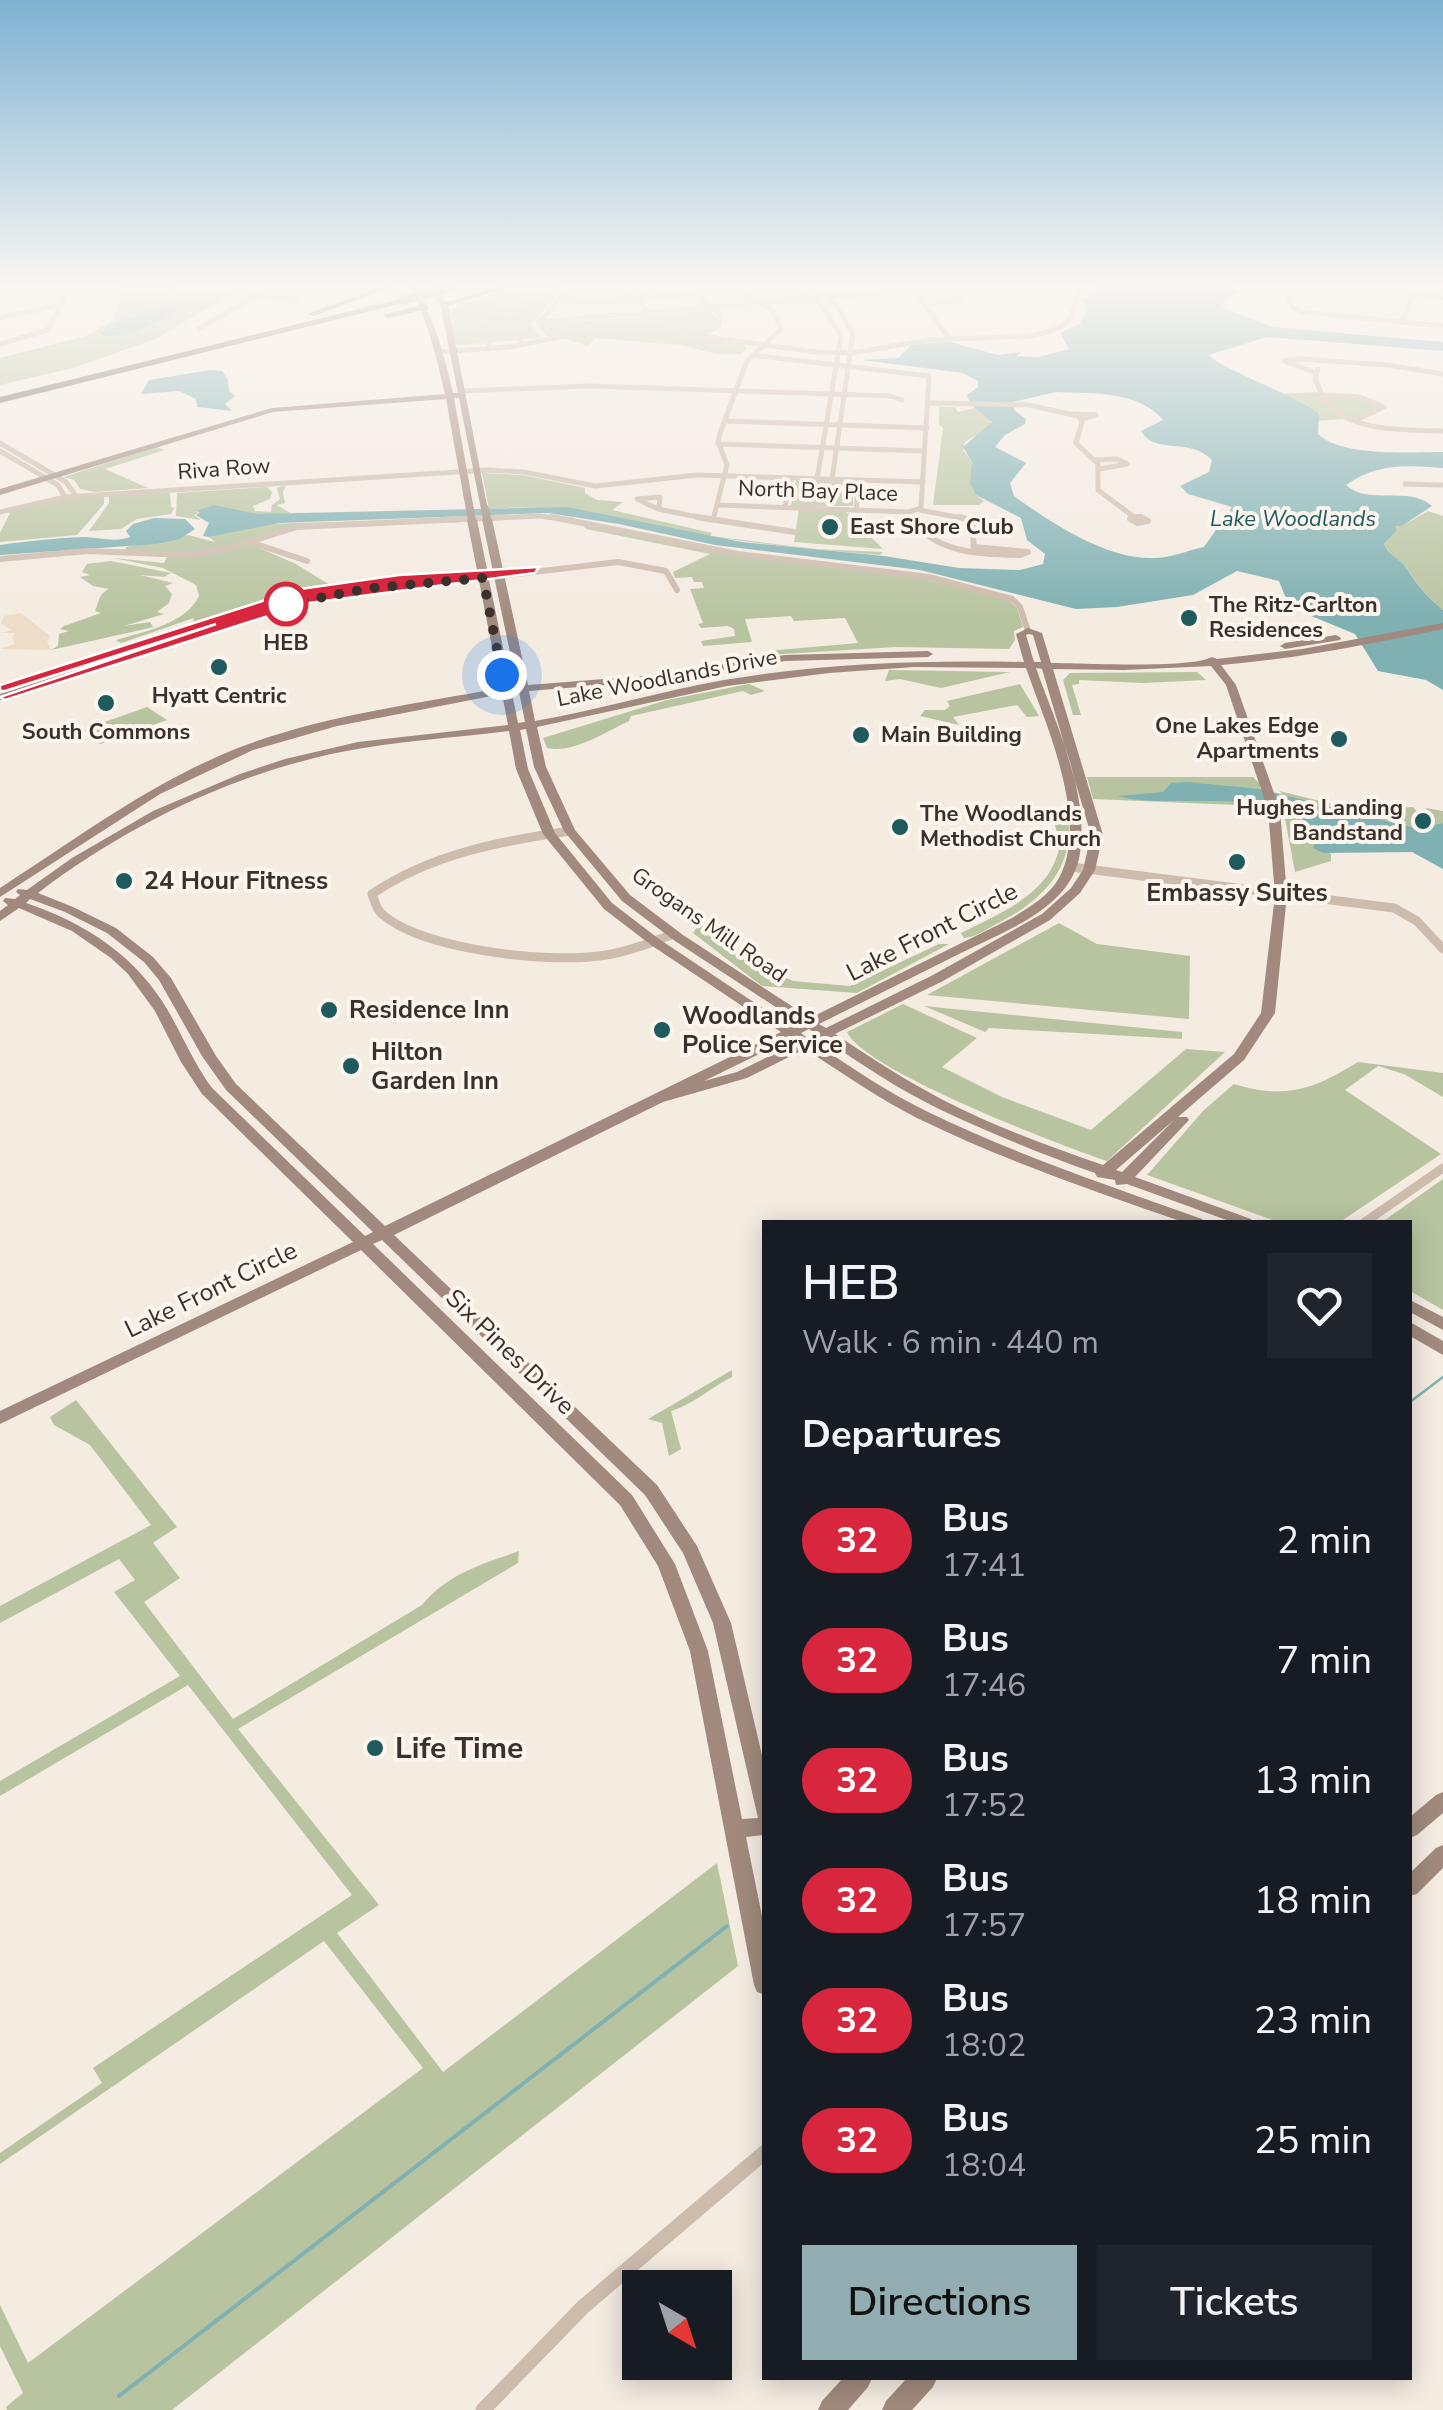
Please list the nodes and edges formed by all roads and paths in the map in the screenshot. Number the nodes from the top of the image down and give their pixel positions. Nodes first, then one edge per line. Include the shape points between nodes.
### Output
1 (439, 394) edge
2 (447, 394) edge
3 (461, 394) edge
4 (735, 394) edge
5 (779, 394) edge
6 (929, 394) edge
7 (1324, 395) joint
8 (831, 396) junction
9 (845, 397) junction
10 (928, 401) junction
11 (1075, 414) junction
12 (1082, 419) junction
13 (1355, 420) junction
14 (726, 421) junction
15 (826, 425) junction
16 (841, 425) junction
17 (926, 428) junction
18 (1443, 431) edge
19 (0, 443) edge
20 (719, 444) junction
21 (822, 448) junction
22 (838, 448) junction
23 (0, 451) edge
24 (924, 451) junction
25 (1094, 460) junction
26 (1100, 468) junction
27 (479, 471) junction
28 (457, 472) junction
29 (46, 475) junction
30 (725, 475) junction
31 (791, 478) junction
32 (817, 478) junction
33 (832, 479) junction
34 (859, 480) junction
35 (923, 482) junction
36 (1404, 484) dead end
37 (1443, 484) edge
38 (0, 489) edge
39 (76, 496) junction
40 (65, 497) junction
41 (717, 505) junction
42 (785, 507) junction
43 (659, 508) dead end
44 (856, 510) junction
45 (916, 511) junction
46 (0, 512) edge
47 (1134, 517) dead end
48 (713, 520) junction
49 (916, 526) dead end
50 (794, 532) dead end
51 (249, 542) junction
52 (974, 550) junction
53 (0, 559) edge
54 (307, 561) dead end
55 (499, 573) junction
56 (483, 574) junction
57 (676, 590) dead end
58 (304, 596) junction
59 (1443, 616) edge
60 (1443, 626) edge
61 (1025, 636) junction
62 (1206, 660) junction
63 (1027, 661) junction
64 (1044, 661) junction
65 (502, 675) junction
66 (523, 682) junction
67 (0, 688) edge
68 (505, 690) junction
69 (481, 694) junction
70 (0, 697) edge
71 (398, 712) junction
72 (560, 719) junction
73 (530, 724) junction
74 (514, 734) junction
75 (408, 738) junction
76 (535, 742) junction
77 (136, 804) junction
78 (110, 820) junction
79 (128, 828) junction
80 (570, 831) junction
81 (549, 834) junction
82 (103, 844) junction
83 (1071, 867) junction
84 (1089, 870) junction
85 (9, 893) edge
86 (1286, 896) junction
87 (0, 917) edge
88 (674, 934) junction
89 (655, 942) junction
90 (1443, 949) edge
91 (150, 958) junction
92 (128, 965) junction
93 (809, 1023) junction
94 (790, 1032) junction
95 (825, 1033) junction
96 (806, 1043) junction
97 (202, 1044) junction
98 (181, 1050) junction
99 (928, 1097) junction
100 (658, 1099) junction
101 (910, 1108) junction
102 (264, 1122) junction
103 (243, 1130) junction
104 (1443, 1168) edge
105 (1104, 1171) junction
106 (1125, 1178) junction
107 (1092, 1185) junction
108 (1113, 1192) junction
109 (1191, 1220) edge
110 (1240, 1220) edge
111 (1368, 1220) edge
112 (384, 1234) junction
113 (362, 1244) junction
114 (1412, 1305) edge
115 (1443, 1324) edge
116 (1412, 1329) edge
117 (1443, 1349) edge
118 (0, 1418) edge
119 (728, 1645) junction
120 (699, 1651) junction
121 (762, 1798) edge
122 (1443, 1801) edge
123 (762, 1826) edge
124 (1412, 1827) edge
125 (735, 1828) junction
126 (1443, 1854) edge
127 (1412, 1884) edge
128 (762, 1969) edge
129 (762, 2155) edge
130 (857, 2380) edge
131 (922, 2380) edge
132 (484, 2410) edge
133 (830, 2410) edge
134 (895, 2410) edge

1 - 29 main road via 321,401 256,413
2 - 28 main road, Grogans Mill Road
3 - 27 main road, Grogans Mill Road
4 - 14 street
5 - 8 street
6 - 10 street
7 - 13 street via 1329,406
7 - 13 street via 1360,397 1384,407
8 - 9 street
8 - 15 street
9 - 10 street
9 - 16 street
10 - 11 street
10 - 17 street
11 - 12 street
11 - 12 street via 1096,415
12 - 25 street via 1076,443
13 - 18 street
14 - 15 street
14 - 20 street
15 - 16 street
15 - 21 street
16 - 17 street
16 - 22 street
17 - 24 street
19 - 29 street
20 - 21 street
20 - 30 street
21 - 22 street
21 - 32 street
22 - 24 street
22 - 33 street
23 - 29 street
24 - 35 street
25 - 26 street
25 - 26 street via 1128,464
26 - 47 street via 1102,495
27 - 28 street, Riva Row
27 - 30 street, Riva Row via 592,486
27 - 55 main road, Grogans Mill Road
28 - 39 street, Riva Row
28 - 56 main road, Grogans Mill Road
29 - 38 main road
29 - 39 street
29 - 40 street
30 - 31 street, Riva Row
30 - 41 street
31 - 32 street, Riva Row
31 - 42 street
32 - 33 street, Riva Row
33 - 34 street, Riva Row
34 - 35 street, Riva Row
34 - 44 street
35 - 45 street
36 - 37 street
39 - 40 street, Riva Row
40 - 46 street, Riva Row
41 - 42 street, North Bay Place
41 - 48 street
42 - 44 street, North Bay Place
43 - 48 street
44 - 45 street, North Bay Place
45 - 52 street, North Bay Place via 974,522
48 - 50 street
49 - 52 street via 930,538
51 - 53 street via 188,555 83,551
51 - 54 street
51 - 61 street via 304,526 564,518 738,554 934,578 1009,598 1020,607
52 - 52 street via 1028,552
55 - 56 main road
55 - 57 street via 630,562 666,571
55 - 66 main road, Grogans Mill Road
56 - 58 main road
56 - 65 main road, Grogans Mill Road
58 - 67 main road
58 - 70 main road
59 - 62 main road, Lake Woodlands Drive
60 - 62 main road, Lake Woodlands Drive via 1349,646
61 - 63 main road
61 - 64 main road via 1040,642
62 - 64 main road, Lake Woodlands Drive
62 - 86 main road via 1232,696 1269,792 1283,844
63 - 64 main road, Lake Woodlands Drive
63 - 66 main road, Lake Woodlands Drive via 837,654 560,686
63 - 72 main road, Lake Woodlands Drive via 814,671
63 - 83 main road via 1077,825
64 - 84 main road via 1097,835
65 - 68 main road, Grogans Mill Road
65 - 69 main road
66 - 68 main road, Lake Woodlands Drive
66 - 73 main road, Grogans Mill Road
68 - 69 main road, Lake Woodlands Drive
68 - 74 main road, Grogans Mill Road
69 - 71 main road, Lake Woodlands Drive
71 - 75 main road
71 - 77 main road, Lake Woodlands Drive via 249,748
72 - 73 main road, Lake Woodlands Drive
72 - 76 main road
73 - 74 main road, Lake Woodlands Drive
73 - 76 main road, Grogans Mill Road
74 - 75 main road, Lake Woodlands Drive
74 - 81 main road, Grogans Mill Road
75 - 79 main road, Lake Woodlands Drive via 256,771
76 - 80 main road, Grogans Mill Road
77 - 78 main road, Lake Woodlands Drive
77 - 79 main road
78 - 82 main road via 114,826
78 - 85 main road, Lake Woodlands Drive
79 - 82 main road, Lake Woodlands Drive
80 - 81 street
80 - 88 main road, Grogans Mill Road via 616,888
81 - 89 main road, Grogans Mill Road via 590,888
81 - 89 street via 417,870 382,885 370,903 429,938 477,948 590,957
82 - 85 main road, Lake Woodlands Drive
83 - 84 street
83 - 93 main road, Lake Front Circle via 1051,895 1016,921
84 - 86 street
84 - 95 main road, Lake Front Circle via 1046,918
85 - 87 main road, Lake Woodlands Drive
85 - 91 main road, Six Pines Drive via 95,919
85 - 92 main road, Six Pines Drive
86 - 90 street via 1394,908
86 - 105 main road via 1262,1027 1236,1060
86 - 106 main road via 1276,1013 1265,1036 1248,1063
88 - 89 street
88 - 93 main road, Grogans Mill Road
89 - 94 main road, Grogans Mill Road
91 - 92 main road
91 - 97 main road, Six Pines Drive
92 - 98 main road, Six Pines Drive
93 - 94 main road, Lake Front Circle
93 - 95 main road, Grogans Mill Road
94 - 96 main road, Grogans Mill Road
94 - 100 main road, Lake Front Circle
95 - 96 main road, Lake Front Circle
95 - 99 main road, Grogans Mill Road
96 - 100 main road, Lake Front Circle via 734,1078
96 - 101 main road, Grogans Mill Road
97 - 98 main road
97 - 102 main road, Six Pines Drive
98 - 103 main road, Six Pines Drive via 207,1092
99 - 101 main road
99 - 105 main road, Grogans Mill Road
100 - 112 main road, Lake Front Circle
101 - 107 main road, Grogans Mill Road
102 - 103 main road
102 - 112 main road, Six Pines Drive
103 - 113 main road, Six Pines Drive
104 - 111 street
105 - 106 main road, Grogans Mill Road
105 - 107 main road
106 - 108 main road
106 - 110 main road, Grogans Mill Road
107 - 108 main road, Grogans Mill Road
108 - 109 main road, Grogans Mill Road
112 - 113 main road, Lake Front Circle
112 - 119 main road, Six Pines Drive via 638,1474 691,1551
113 - 118 main road, Lake Front Circle
113 - 120 main road, Six Pines Drive via 615,1487 666,1564
114 - 115 main road
116 - 117 main road
119 - 120 main road
119 - 121 main road, Six Pines Drive
120 - 125 main road, Six Pines Drive
122 - 124 main road
123 - 125 main road
125 - 128 main road, Six Pines Drive
126 - 127 main road
129 - 132 street via 561,2326
130 - 133 main road
131 - 134 main road

